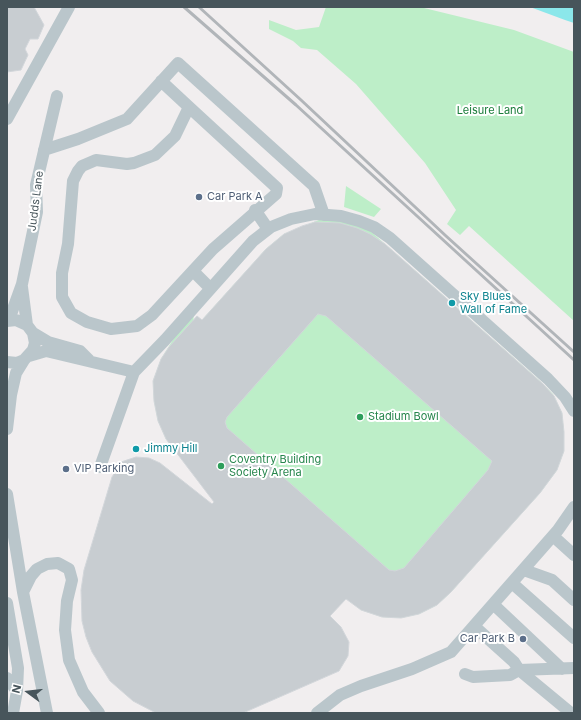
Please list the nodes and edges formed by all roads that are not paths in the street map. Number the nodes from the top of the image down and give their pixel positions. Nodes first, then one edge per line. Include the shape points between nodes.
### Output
1 (69, 7) edge
2 (161, 81) junction
3 (57, 96) dead end
4 (189, 107) junction
5 (7, 119) edge
6 (44, 150) junction
7 (255, 210) junction
8 (324, 215) junction
9 (268, 229) junction
10 (193, 271) junction
11 (22, 284) junction
12 (210, 288) junction
13 (8, 321) edge
14 (30, 329) junction
15 (27, 358) junction
16 (89, 360) junction
17 (7, 362) edge
18 (134, 372) junction
19 (574, 411) edge
20 (7, 429) edge
21 (100, 467) dead end
22 (7, 494) edge
23 (572, 514) edge
24 (553, 536) junction
25 (574, 555) edge
26 (524, 570) junction
27 (512, 583) junction
28 (23, 592) junction
29 (574, 600) edge
30 (7, 603) edge
31 (493, 604) junction
32 (474, 626) junction
33 (9, 636) edge
34 (574, 638) edge
35 (568, 668) edge
36 (519, 670) junction
37 (465, 674) dead end
38 (7, 678) edge
39 (17, 691) junction
40 (13, 713) edge
41 (46, 713) edge
42 (99, 713) edge
43 (317, 713) edge
44 (571, 713) edge

1 - 5 street
2 - 4 street
2 - 6 street via 127,119
2 - 8 street via 178,63 314,186
3 - 6 street, Judds Lane
4 - 7 street via 277,188 276,194
4 - 10 street via 175,136 155,154 127,164 96,160 82,166 78,171 73,181 68,244 62,273 62,297 71,313 88,322 111,329 137,326 152,315
6 - 11 street, Judds Lane via 36,185 37,212
7 - 9 street
7 - 10 street via 212,249
8 - 9 street via 291,218
8 - 19 street via 359,221 390,238 548,379
9 - 12 street via 253,241
10 - 12 street
11 - 13 street, Judds Lane
11 - 14 street, Judds Lane
12 - 18 street
13 - 14 street via 16,320
14 - 15 street, Judds Lane via 35,343
14 - 16 street via 48,342 80,351
15 - 16 street via 46,351 78,360
15 - 17 street via 17,363
15 - 20 street, Judds Lane via 16,373
16 - 18 street
18 - 21 street
22 - 28 street
23 - 24 street
24 - 25 street
24 - 26 street
26 - 27 street
26 - 29 street via 552,580
27 - 31 street
27 - 34 street
28 - 41 street
28 - 42 street via 30,576 42,566 58,563 69,569 72,580 67,601 65,630 69,660 83,692
30 - 33 street
31 - 32 street
31 - 35 street
32 - 36 street via 514,662
32 - 43 street via 451,652 439,659 340,695
33 - 39 street via 18,668
35 - 36 street
36 - 37 street via 510,675 473,677
36 - 44 street
38 - 39 street
39 - 40 street

